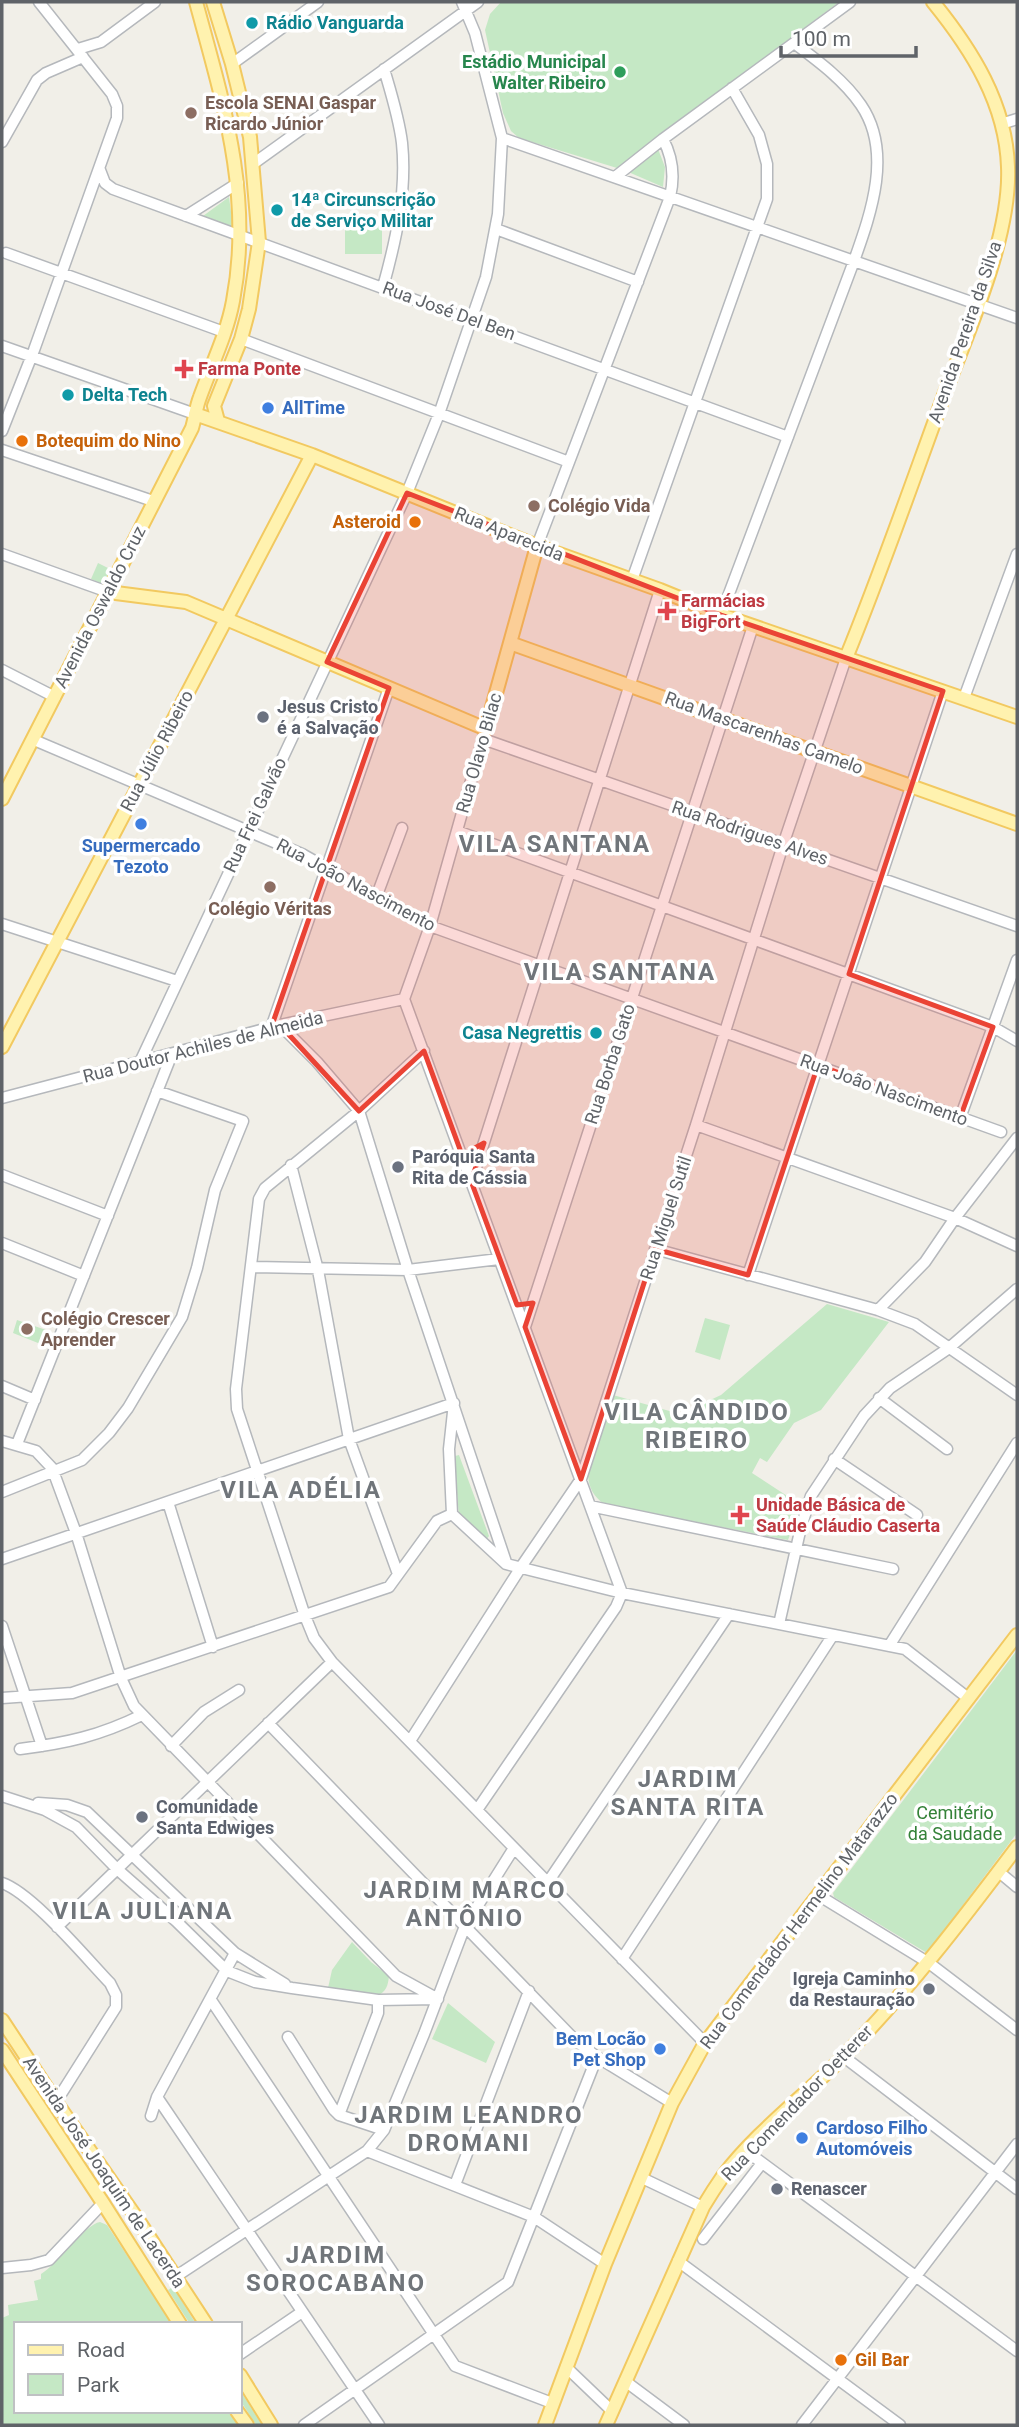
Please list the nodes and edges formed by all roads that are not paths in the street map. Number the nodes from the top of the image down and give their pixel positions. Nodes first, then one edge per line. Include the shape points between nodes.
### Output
1 (39, 2) edge
2 (155, 2) edge
3 (196, 2) edge
4 (213, 2) edge
5 (318, 2) edge
6 (478, 2) edge
7 (850, 2) edge
8 (934, 4) edge
9 (464, 6) edge
10 (101, 42) junction
11 (794, 43) junction
12 (83, 56) junction
13 (232, 64) junction
14 (384, 69) junction
15 (732, 88) junction
16 (1017, 119) edge
17 (1001, 124) junction
18 (5, 128) edge
19 (502, 138) junction
20 (663, 139) junction
21 (2, 142) edge
22 (253, 164) junction
23 (100, 170) junction
24 (615, 177) junction
25 (238, 183) junction
26 (108, 187) junction
27 (89, 197) junction
28 (670, 197) junction
29 (186, 216) junction
30 (759, 228) junction
31 (496, 229) junction
32 (241, 236) junction
33 (259, 242) junction
34 (6, 253) dead end
35 (854, 261) junction
36 (62, 272) junction
37 (638, 282) junction
38 (383, 287) junction
39 (978, 304) junction
40 (1017, 318) edge
41 (471, 320) junction
42 (224, 332) junction
43 (241, 339) junction
44 (2, 346) edge
45 (31, 357) junction
46 (604, 369) junction
47 (696, 403) junction
48 (195, 414) junction
49 (439, 414) junction
50 (218, 421) junction
51 (2, 431) edge
52 (788, 437) junction
53 (2, 450) edge
54 (312, 455) junction
55 (569, 462) junction
56 (407, 493) junction
57 (153, 501) junction
58 (537, 546) junction
59 (2, 554) edge
60 (1017, 554) edge
61 (632, 580) junction
62 (660, 590) junction
63 (108, 592) junction
64 (721, 615) junction
65 (226, 618) junction
66 (753, 626) junction
67 (510, 643) junction
68 (846, 658) junction
69 (327, 662) junction
70 (2, 670) edge
71 (629, 685) junction
72 (389, 688) junction
73 (943, 691) junction
74 (55, 697) junction
75 (964, 698) junction
76 (1017, 717) edge
77 (723, 719) junction
78 (484, 734) junction
79 (34, 740) junction
80 (815, 751) junction
81 (599, 780) junction
82 (5, 785) edge
83 (139, 785) junction
84 (911, 786) junction
85 (2, 799) edge
86 (692, 813) junction
87 (1017, 824) edge
88 (402, 828) dead end
89 (247, 830) junction
90 (457, 831) junction
91 (783, 845) junction
92 (327, 866) junction
93 (570, 872) junction
94 (881, 878) junction
95 (377, 895) junction
96 (662, 906) junction
97 (2, 924) edge
98 (430, 926) junction
99 (1017, 926) edge
100 (754, 939) junction
101 (57, 942) junction
102 (1017, 960) edge
103 (540, 965) junction
104 (849, 974) junction
105 (177, 981) junction
106 (404, 999) junction
107 (632, 999) junction
108 (276, 1027) junction
109 (993, 1027) junction
110 (726, 1032) junction
111 (1017, 1041) edge
112 (2, 1047) edge
113 (424, 1051) junction
114 (172, 1054) junction
115 (140, 1062) junction
116 (818, 1065) junction
117 (157, 1091) junction
118 (2, 1098) edge
119 (359, 1111) junction
120 (960, 1118) junction
121 (696, 1125) junction
122 (1001, 1132) dead end
123 (1017, 1138) edge
124 (483, 1143) junction
125 (462, 1154) junction
126 (787, 1158) junction
127 (291, 1165) junction
128 (2, 1175) edge
129 (471, 1181) junction
130 (108, 1216) junction
131 (955, 1218) junction
132 (2, 1243) edge
133 (1017, 1246) edge
134 (655, 1249) junction
135 (499, 1259) junction
136 (252, 1267) junction
137 (318, 1270) junction
138 (408, 1270) junction
139 (748, 1275) junction
140 (84, 1276) junction
141 (1017, 1289) edge
142 (533, 1303) junction
143 (517, 1305) junction
144 (878, 1310) junction
145 (525, 1327) junction
146 (949, 1348) junction
147 (2, 1386) edge
148 (1017, 1395) edge
149 (879, 1398) junction
150 (35, 1400) junction
151 (454, 1403) junction
152 (349, 1439) junction
153 (2, 1441) edge
154 (1017, 1443) edge
155 (17, 1444) junction
156 (468, 1448) junction
157 (449, 1449) junction
158 (947, 1449) dead end
159 (834, 1459) junction
160 (257, 1471) junction
161 (53, 1472) junction
162 (581, 1479) junction
163 (2, 1492) edge
164 (168, 1502) junction
165 (590, 1506) junction
166 (452, 1514) junction
167 (917, 1516) dead end
168 (76, 1533) junction
169 (498, 1538) junction
170 (486, 1546) junction
171 (796, 1549) junction
172 (2, 1559) edge
173 (506, 1564) junction
174 (520, 1568) junction
175 (893, 1569) dead end
176 (398, 1574) junction
177 (622, 1593) junction
178 (729, 1614) junction
179 (305, 1616) junction
180 (779, 1624) junction
181 (2, 1626) edge
182 (833, 1635) junction
183 (1017, 1635) edge
184 (889, 1646) junction
185 (212, 1647) junction
186 (332, 1662) junction
187 (121, 1678) junction
188 (239, 1690) dead end
189 (25, 1696) junction
190 (2, 1698) edge
191 (968, 1698) junction
192 (142, 1715) junction
193 (268, 1723) junction
194 (410, 1741) junction
195 (42, 1746) junction
196 (171, 1746) junction
197 (20, 1749) dead end
198 (206, 1783) junction
199 (2, 1796) edge
200 (28, 1803) junction
201 (477, 1810) junction
202 (1017, 1847) edge
203 (514, 1848) junction
204 (133, 1854) junction
205 (117, 1869) junction
206 (999, 1872) junction
207 (548, 1882) junction
208 (2, 1883) edge
209 (1017, 1886) edge
210 (818, 1895) junction
211 (465, 1926) junction
212 (57, 1927) junction
213 (235, 1953) junction
214 (622, 1959) junction
215 (929, 1963) junction
216 (227, 1971) junction
217 (292, 1989) junction
218 (528, 1991) junction
219 (438, 1999) junction
220 (211, 2000) junction
221 (378, 2000) junction
222 (2, 2020) edge
223 (1017, 2030) edge
224 (288, 2037) dead end
225 (705, 2043) junction
226 (2, 2050) edge
227 (597, 2057) junction
228 (844, 2057) junction
229 (157, 2097) junction
230 (56, 2102) junction
231 (672, 2103) junction
232 (339, 2115) junction
233 (151, 2116) dead end
234 (384, 2130) junction
235 (1017, 2144) edge
236 (368, 2151) junction
237 (746, 2151) junction
238 (762, 2163) junction
239 (995, 2172) junction
240 (327, 2177) junction
241 (642, 2178) junction
242 (455, 2185) junction
243 (1017, 2189) edge
244 (103, 2203) junction
245 (703, 2207) junction
246 (534, 2217) junction
247 (247, 2230) junction
248 (703, 2239) dead end
249 (678, 2261) junction
250 (606, 2264) junction
251 (2, 2269) edge
252 (916, 2276) junction
253 (175, 2277) junction
254 (302, 2312) junction
255 (179, 2322) edge
256 (205, 2322) edge
257 (433, 2335) junction
258 (1017, 2351) edge
259 (242, 2353) edge
260 (566, 2367) junction
261 (242, 2378) edge
262 (837, 2379) junction
263 (625, 2381) junction
264 (355, 2390) junction
265 (552, 2403) junction
266 (612, 2411) junction
267 (271, 2425) edge
268 (304, 2425) edge
269 (379, 2425) edge
270 (545, 2425) edge
271 (606, 2425) edge
272 (684, 2425) edge
273 (802, 2425) edge
274 (900, 2425) edge

1 - 12 street
2 - 10 street
3 - 25 main road, Avenida Oswaldo Cruz via 226,111
4 - 13 main road
5 - 13 street
6 - 9 street
7 - 11 street
8 - 17 main road, Avenida Pereira da Silva via 981,69
9 - 14 street
9 - 19 street, Rua Frei Galvão
10 - 12 street
10 - 12 street
11 - 15 street
11 - 35 street via 839,79 862,106 873,130 878,166 872,210
12 - 18 street via 41,76
12 - 23 street via 117,106
13 - 22 main road
14 - 22 street
14 - 38 street via 402,144 403,188
15 - 20 street
15 - 30 street via 759,135 767,164 767,199
16 - 17 street
17 - 39 main road, Avenida Pereira da Silva via 1008,167 1006,208
18 - 21 street
19 - 24 street
19 - 31 street, Rua Frei Galvão
20 - 24 street
20 - 28 street via 673,165
22 - 33 main road
23 - 26 street
23 - 27 street
24 - 28 street
25 - 29 street
25 - 32 main road, Avenida Oswaldo Cruz
26 - 27 street
26 - 29 street, Rua José Del Ben
27 - 36 street
28 - 30 street
28 - 37 street
29 - 32 street, Rua José Del Ben
30 - 35 street
30 - 47 street
31 - 37 street
31 - 41 street, Rua Frei Galvão
32 - 33 street, Rua José Del Ben
32 - 42 main road, Avenida Oswaldo Cruz via 233,304
33 - 38 street, Rua José Del Ben
33 - 43 main road
34 - 36 street
35 - 39 street
35 - 52 street
36 - 42 street
36 - 45 street
37 - 46 street
38 - 41 street, Rua José Del Ben
39 - 40 street
39 - 68 main road, Avenida Pereira da Silva
41 - 46 street, Rua José Del Ben
41 - 49 street, Rua Frei Galvão
42 - 48 main road, Avenida Oswaldo Cruz
43 - 49 street
43 - 50 main road via 214,406
44 - 45 street, Rua Aparecida
45 - 48 street, Rua Aparecida
45 - 51 street
46 - 47 street, Rua José Del Ben
46 - 55 street
47 - 52 street, Rua José Del Ben
47 - 61 street
48 - 50 main road, Rua Aparecida
48 - 57 main road, Avenida Oswaldo Cruz
49 - 55 street
49 - 56 street, Rua Frei Galvão
50 - 54 main road, Rua Aparecida
52 - 64 street
53 - 57 street
54 - 56 main road, Rua Aparecida
54 - 65 main road, Rua Júlio Ribeiro
55 - 58 street
56 - 58 main road, Rua Aparecida
56 - 69 street, Rua Frei Galvão
57 - 63 main road, Avenida Oswaldo Cruz
58 - 61 main road, Rua Aparecida
58 - 67 main road, Rua Olavo Bilac
59 - 63 street
60 - 75 street
61 - 62 main road, Rua Aparecida
62 - 64 main road, Rua Aparecida
62 - 71 street
63 - 65 main road, Rua Rodrigues Alves via 186,602
63 - 74 main road, Avenida Oswaldo Cruz
64 - 66 main road, Rua Aparecida
65 - 69 main road, Rua Rodrigues Alves
65 - 83 main road, Rua Júlio Ribeiro
66 - 68 main road, Rua Aparecida
66 - 77 street, Rua Borba Gato
67 - 71 main road, Rua Mascarenhas Camelo
67 - 78 main road, Rua Olavo Bilac
68 - 73 main road, Rua Aparecida
68 - 80 street, Rua Miguel Sutil
69 - 72 main road, Rua Rodrigues Alves
69 - 89 street, Rua Frei Galvão
70 - 74 street
71 - 77 main road, Rua Mascarenhas Camelo
71 - 81 street
72 - 78 main road, Rua Rodrigues Alves
72 - 92 street
73 - 75 main road, Rua Aparecida
73 - 84 street
74 - 79 main road, Avenida Oswaldo Cruz
75 - 76 main road, Rua Aparecida
77 - 80 main road, Rua Mascarenhas Camelo
77 - 86 street, Rua Borba Gato
78 - 81 street, Rua Rodrigues Alves
78 - 90 street, Rua Olavo Bilac
79 - 82 main road, Avenida Oswaldo Cruz
79 - 83 street, Rua João Nascimento
80 - 84 main road, Rua Mascarenhas Camelo
80 - 91 street, Rua Miguel Sutil
81 - 86 street, Rua Rodrigues Alves
81 - 93 street
82 - 85 main road, Avenida Oswaldo Cruz
83 - 89 street, Rua João Nascimento
83 - 101 main road, Rua Júlio Ribeiro
84 - 87 main road, Rua Mascarenhas Camelo
84 - 94 street
86 - 91 street, Rua Rodrigues Alves
86 - 96 street, Rua Borba Gato
88 - 95 street
89 - 92 street, Rua João Nascimento
89 - 105 street, Rua Frei Galvão
90 - 93 street
90 - 98 street, Rua Olavo Bilac
91 - 94 street, Rua Rodrigues Alves
91 - 100 street, Rua Miguel Sutil
92 - 95 street, Rua João Nascimento
92 - 108 street
93 - 96 street
93 - 103 street
94 - 99 street, Rua Rodrigues Alves
94 - 104 street
95 - 98 street, Rua João Nascimento
96 - 100 street
96 - 107 street, Rua Borba Gato
97 - 101 street
98 - 103 street, Rua João Nascimento
98 - 106 street, Rua Olavo Bilac
100 - 104 street
100 - 110 street, Rua Miguel Sutil
101 - 105 street
101 - 112 main road, Rua Júlio Ribeiro
102 - 109 street
103 - 107 street, Rua João Nascimento
103 - 124 street
104 - 109 street
104 - 116 street
105 - 115 street, Rua Frei Galvão
106 - 108 street, Rua Doutor Achiles de Almeida
106 - 113 street
107 - 110 street, Rua João Nascimento
107 - 142 street, Rua Borba Gato
108 - 114 street, Rua Doutor Achiles de Almeida
108 - 119 street via 317,1062
109 - 111 street
109 - 120 street
110 - 116 street, Rua João Nascimento
110 - 121 street, Rua Miguel Sutil
113 - 119 street
113 - 125 street
114 - 115 street, Rua Doutor Achiles de Almeida
114 - 117 street
115 - 118 street, Rua Doutor Achiles de Almeida
116 - 120 street, Rua João Nascimento
116 - 126 street
117 - 130 street
117 - 161 street via 243,1121 215,1190 182,1317 109,1433 82,1460
119 - 127 street
119 - 138 street
120 - 122 street, Rua João Nascimento
121 - 126 street
121 - 134 street, Rua Miguel Sutil
123 - 131 street
124 - 125 street
124 - 129 street
125 - 129 street
126 - 131 street
126 - 139 street
127 - 136 street via 259,1199
127 - 137 street
128 - 130 street
129 - 135 street
130 - 140 street
131 - 133 street
131 - 144 street via 925,1262
132 - 140 street
134 - 139 street
134 - 162 street, Rua Miguel Sutil
135 - 138 street
135 - 143 street
136 - 137 street
136 - 160 street via 236,1389 237,1409
137 - 138 street
137 - 152 street
138 - 151 street
139 - 144 street
140 - 150 street
141 - 146 street
142 - 143 street
142 - 145 street, Rua Borba Gato
143 - 145 street
144 - 146 street via 915,1324
145 - 162 street
146 - 148 street
146 - 149 street
147 - 150 street
149 - 158 street
149 - 159 street
150 - 155 street
151 - 152 street
151 - 156 street
151 - 157 street
152 - 160 street
152 - 176 street
153 - 155 street
154 - 184 street
155 - 161 street via 36,1451
156 - 157 street
156 - 169 street
157 - 166 street
159 - 167 street
159 - 171 street via 811,1496
160 - 164 street
160 - 179 street
161 - 163 street
161 - 168 street
162 - 165 street
162 - 174 street, Rua Miguel Sutil
164 - 168 street
164 - 185 street
165 - 171 street
165 - 177 street
166 - 170 street
166 - 176 street via 436,1521
168 - 172 street
168 - 187 street
169 - 170 street via 494,1548
169 - 173 street
170 - 173 street
171 - 175 street
171 - 180 street
173 - 174 street
174 - 177 street
174 - 194 street, Rua Miguel Sutil
176 - 179 street via 389,1587
177 - 178 street
177 - 201 street
178 - 180 street
178 - 207 street
179 - 185 street
179 - 186 street
180 - 182 street
181 - 189 street
182 - 184 street
182 - 214 street
183 - 191 main road, Rua Comendador Hermelino Matarazzo
184 - 191 street via 905,1649
185 - 187 street
186 - 193 street
186 - 194 street
187 - 189 street via 72,1693
187 - 192 street
188 - 196 street via 204,1712
189 - 190 street
189 - 195 street
191 - 210 main road, Rua Comendador Hermelino Matarazzo
192 - 195 street via 110,1731
192 - 196 street
193 - 198 street
193 - 211 street
194 - 201 street
195 - 197 street
196 - 198 street
198 - 204 street
198 - 219 street via 396,1976
199 - 200 street
200 - 204 street via 87,1811
200 - 205 street via 76,1827
201 - 203 street
202 - 206 main road, Rua Comendador Oetterer
203 - 207 street
203 - 211 street
204 - 205 street
204 - 213 street
205 - 212 street
205 - 216 street
206 - 209 street
206 - 215 main road, Rua Comendador Oetterer
207 - 214 street
208 - 212 street via 13,1887
210 - 215 street
210 - 225 main road, Rua Comendador Hermelino Matarazzo
211 - 218 street
211 - 219 street
212 - 230 street via 110,1983 116,2007
213 - 216 street
213 - 217 street
214 - 225 street
215 - 223 street
215 - 228 main road, Rua Comendador Oetterer
216 - 217 street
216 - 220 street
217 - 221 street
218 - 227 street
218 - 242 street
219 - 221 street
219 - 234 street
220 - 229 street
220 - 240 street
221 - 232 street via 378,2013
222 - 230 main road, Avenida José Joaquim de Lacerda
224 - 232 street
225 - 231 main road, Rua Comendador Hermelino Matarazzo
226 - 244 main road, Avenida José Joaquim de Lacerda
227 - 231 street
227 - 246 street
228 - 237 main road, Rua Comendador Oetterer
228 - 239 street
229 - 233 street
229 - 247 street
230 - 253 main road, Avenida José Joaquim de Lacerda
231 - 241 main road, Rua Comendador Hermelino Matarazzo
232 - 234 street
234 - 236 street
235 - 239 street
236 - 240 street
236 - 242 street
237 - 238 street
237 - 245 main road, Rua Comendador Oetterer
238 - 248 street, Rua Comendador Oetterer
238 - 252 street
239 - 243 street
239 - 252 street
240 - 247 street
240 - 257 street
241 - 245 street
241 - 250 main road, Rua Comendador Hermelino Matarazzo
242 - 246 street
244 - 251 street via 49,2260
244 - 255 main road, Avenida José Joaquim de Lacerda
245 - 249 main road, Rua Comendador Oetterer
246 - 250 street
246 - 257 street via 508,2283
247 - 253 street
247 - 254 street
249 - 262 street
249 - 263 main road, Rua Comendador Oetterer
250 - 260 main road, Rua Comendador Hermelino Matarazzo
252 - 258 street
252 - 262 street
253 - 256 main road, Avenida José Joaquim de Lacerda
254 - 259 street
254 - 264 street
257 - 264 street
257 - 265 street via 455,2366
260 - 265 main road, Rua Comendador Hermelino Matarazzo
260 - 266 street
261 - 267 main road
262 - 273 street
262 - 274 street
263 - 266 main road, Rua Comendador Oetterer
263 - 272 street
264 - 268 street
264 - 269 street
265 - 270 main road, Rua Comendador Hermelino Matarazzo
266 - 271 main road, Rua Comendador Oetterer

